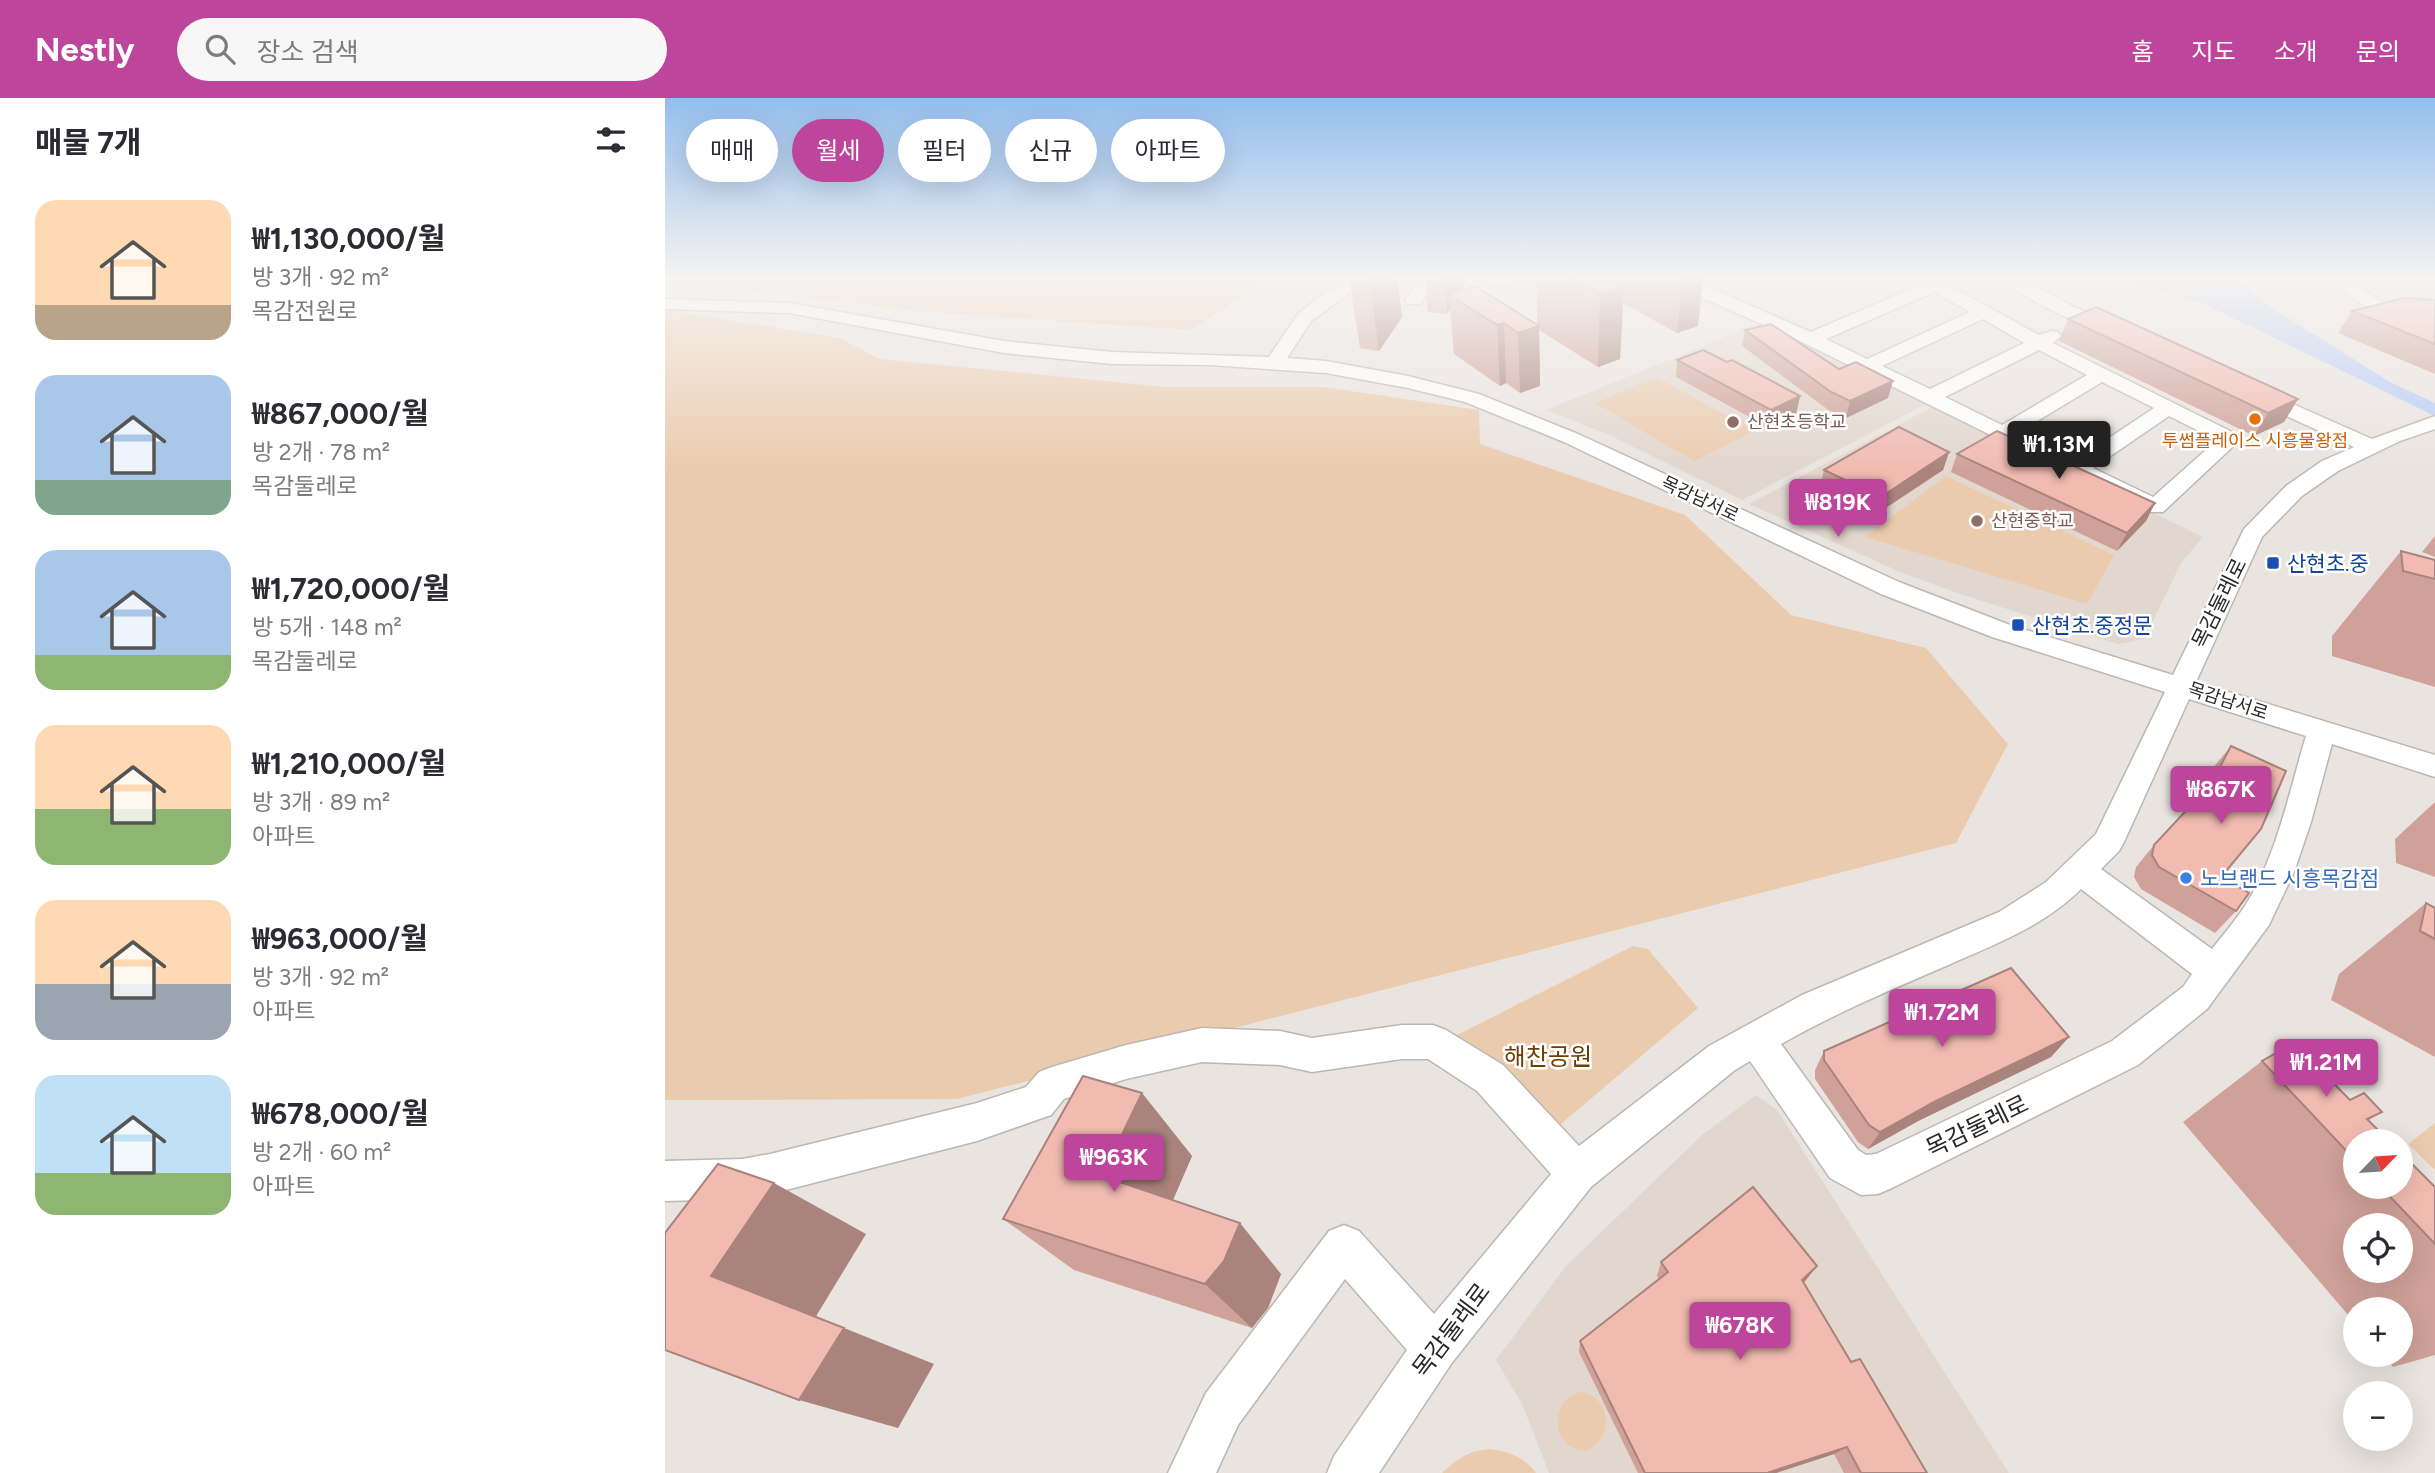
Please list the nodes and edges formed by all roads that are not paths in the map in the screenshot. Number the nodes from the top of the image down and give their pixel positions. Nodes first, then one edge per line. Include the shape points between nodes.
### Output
1 (982, 342) edge
2 (1288, 342) edge
3 (1818, 342) edge
4 (1919, 342) edge
5 (2038, 342) joint
6 (1275, 363) junction
7 (1867, 366) junction
8 (2102, 374) junction
9 (2232, 384) edge
10 (1930, 397) junction
11 (2169, 407) junction
12 (2435, 422) edge
13 (2003, 433) junction
14 (2382, 442) junction
15 (2078, 469) junction
16 (2179, 686) junction
17 (2321, 732) junction
18 (2435, 766) edge
19 (2080, 871) junction
20 (2216, 972) junction
21 (1756, 1039) junction
22 (1577, 1173) junction
23 (665, 1181) edge
24 (1435, 1348) junction
25 (1192, 1473) edge
26 (1351, 1473) edge

1 - 6 street, 목감남서로 via 1112,358
2 - 6 street
3 - 7 street
4 - 7 street
5 - 8 street
5 - 10 street
6 - 16 street, 목감남서로 via 1326,367 1472,398 1571,438 1889,588 2001,631
7 - 10 street
8 - 11 street
8 - 13 street
9 - 14 street
10 - 13 street
11 - 15 street
11 - 15 street via 2231,439 2155,507
12 - 14 street, 목감둘레로
13 - 15 street
14 - 16 street, 목감둘레로 via 2330,466 2294,491 2252,534
16 - 17 street, 목감남서로
16 - 19 street, 목감둘레로 via 2108,842
17 - 18 street, 목감남서로
17 - 20 street, 목감둘레로 via 2279,872 2257,915
19 - 20 street
19 - 21 street, 목감둘레로 via 2011,922 1815,1006
20 - 21 street, 목감둘레로 via 2195,998 2125,1053 1878,1174 1861,1175 1844,1164
21 - 22 street, 목감둘레로 via 1699,1074
22 - 23 street via 1490,1079 1433,1042 1402,1042 1312,1055 1280,1048 1202,1045 1052,1085 1038,1102 951,1129 760,1175
22 - 24 street, 목감둘레로
24 - 25 street via 1344,1246 1222,1409
24 - 26 street, 목감둘레로

